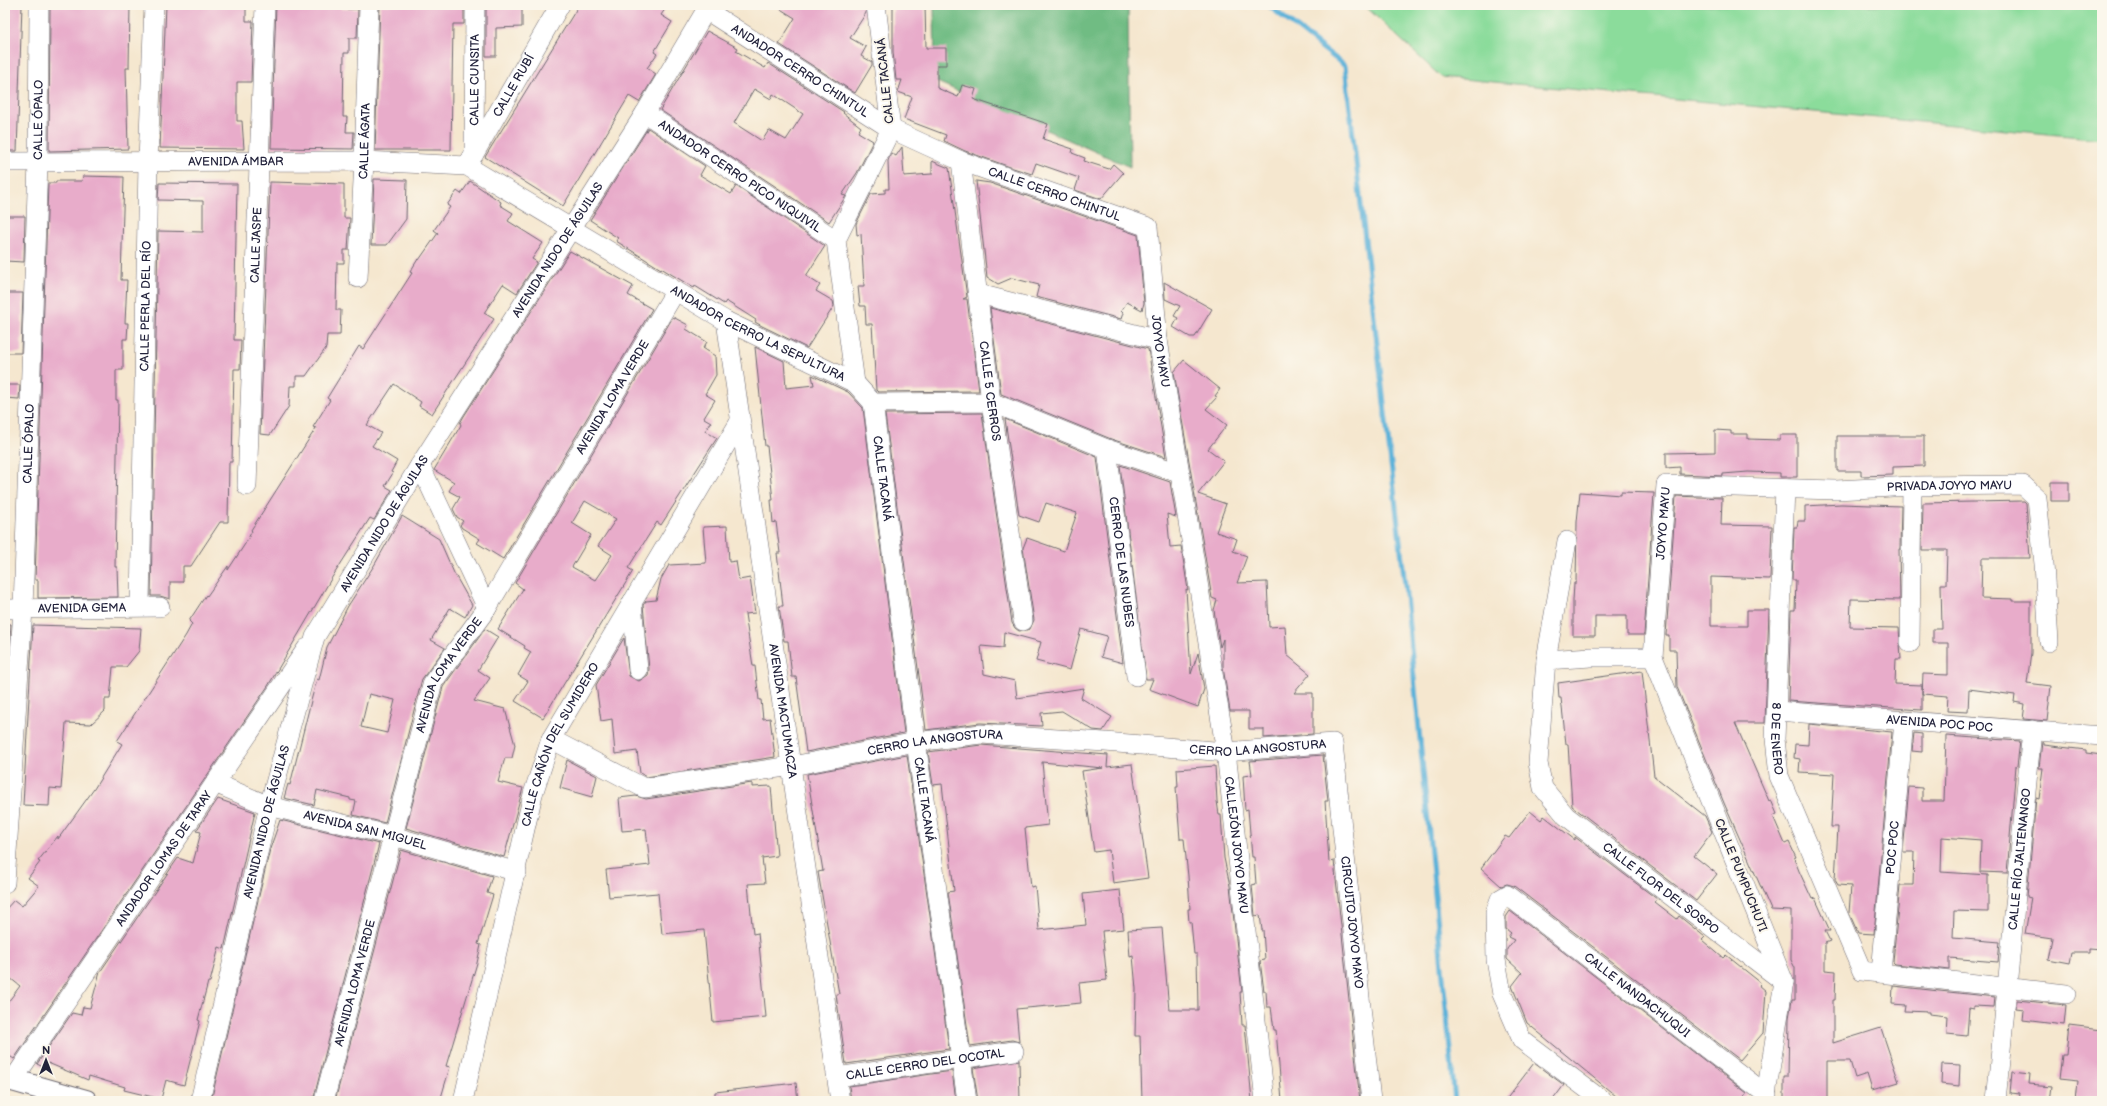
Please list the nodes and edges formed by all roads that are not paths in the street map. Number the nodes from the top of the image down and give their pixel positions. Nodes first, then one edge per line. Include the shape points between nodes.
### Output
1 (39, 5) edge
2 (154, 5) edge
3 (265, 5) edge
4 (369, 5) edge
5 (475, 5) edge
6 (560, 5) edge
7 (876, 5) edge
8 (708, 7) edge
9 (645, 113) junction
10 (891, 129) junction
11 (471, 160) junction
12 (260, 161) junction
13 (364, 161) junction
14 (960, 161) junction
15 (5, 162) edge
16 (38, 162) junction
17 (148, 162) junction
18 (571, 227) junction
19 (1148, 227) joint
20 (836, 240) junction
21 (358, 278) dead end
22 (675, 292) junction
23 (979, 294) junction
24 (726, 321) junction
25 (1158, 340) junction
26 (855, 383) junction
27 (991, 402) junction
28 (873, 403) junction
29 (740, 422) junction
30 (1107, 449) junction
31 (420, 465) junction
32 (1180, 473) junction
33 (247, 486) dead end
34 (1912, 486) junction
35 (1785, 489) junction
36 (1567, 541) dead end
37 (632, 602) junction
38 (140, 606) junction
39 (160, 607) dead end
40 (487, 608) junction
41 (14, 609) edge
42 (1023, 621) dead end
43 (315, 637) junction
44 (2048, 642) dead end
45 (1910, 643) dead end
46 (1653, 657) junction
47 (1546, 660) junction
48 (638, 670) dead end
49 (1136, 676) dead end
50 (1777, 711) junction
51 (1904, 721) junction
52 (2032, 730) junction
53 (2102, 736) edge
54 (550, 738) junction
55 (916, 742) junction
56 (1333, 743) joint
57 (1226, 752) junction
58 (792, 766) junction
59 (215, 783) junction
60 (269, 806) junction
61 (393, 836) junction
62 (517, 872) junction
63 (5, 883) edge
64 (1881, 973) junction
65 (1784, 982) junction
66 (2007, 988) junction
67 (2066, 994) dead end
68 (1014, 1051) dead end
69 (962, 1058) junction
70 (837, 1077) junction
71 (9, 1079) edge
72 (1766, 1098) edge
73 (86, 1101) edge
74 (200, 1101) edge
75 (324, 1101) edge
76 (463, 1101) edge
77 (840, 1101) edge
78 (967, 1101) edge
79 (1265, 1101) edge
80 (1371, 1101) edge
81 (1602, 1101) edge
82 (1996, 1101) edge

1 - 16 street, CALLE ÓPALO
2 - 17 street, CALLE PERLA DEL RÍO
3 - 12 street, CALLE JASPE
4 - 13 street, CALLE ÁGATA
5 - 11 street, CALLE CUNSITA
6 - 11 street, CALLE RUBÍ
7 - 10 street, CALLE TACANÁ
8 - 9 street, AVENIDA NIDO DE ÁGUILAS
8 - 10 street, ANDADOR CERRO CHINTUL
9 - 18 street, AVENIDA NIDO DE ÁGUILAS
9 - 20 street, ANDADOR CERRO PICO NIQUIVIL
10 - 14 street, ANDADOR CERRO CHINTUL
10 - 20 street, CALLE TACANÁ
11 - 13 street, AVENIDA ÁMBAR
11 - 18 street, ANDADOR CERRO LA SEPULTURA
12 - 13 street, AVENIDA ÁMBAR
12 - 17 street, AVENIDA ÁMBAR
12 - 33 street, CALLE JASPE
13 - 21 street, CALLE ÁGATA
14 - 19 street, CALLE CERRO CHINTUL
14 - 23 street, CALLE 5 CERROS
15 - 16 street, AVENIDA ÁMBAR
16 - 17 street, AVENIDA ÁMBAR
16 - 41 street, CALLE ÓPALO
17 - 38 street, CALLE PERLA DEL RÍO
18 - 22 street, ANDADOR CERRO LA SEPULTURA
18 - 31 street, AVENIDA NIDO DE ÁGUILAS
19 - 25 street, JOYYO MAYU
20 - 26 street
22 - 24 street, ANDADOR CERRO LA SEPULTURA
22 - 40 street, AVENIDA LOMA VERDE
23 - 25 street
23 - 27 street, CALLE 5 CERROS
24 - 26 street, ANDADOR CERRO LA SEPULTURA
24 - 29 street, AVENIDA MACTUMACZA
25 - 32 street, JOYYO MAYU
26 - 28 street, ANDADOR CERRO LA SEPULTURA
27 - 28 street
27 - 30 street
27 - 42 street, CALLE 5 CERROS
28 - 55 street, CALLE TACANÁ
29 - 37 street, CALLE CAÑÓN DEL SUMIDERO
29 - 58 street, AVENIDA MACTUMACZA
30 - 32 street
30 - 49 street, CERRO DE LAS NUBES
31 - 40 street
31 - 43 street, AVENIDA NIDO DE ÁGUILAS
32 - 57 street, CALLEJÓN JOYYO MAYU
34 - 35 street, PRIVADA JOYYO MAYU via 1836,490
34 - 44 street, PRIVADA JOYYO MAYU via 2023,485 2037,498
34 - 45 street
35 - 46 street, JOYYO MAYU via 1666,484
35 - 50 street, 8 DE ENERO
36 - 47 street
37 - 48 street
37 - 54 street, CALLE CAÑÓN DEL SUMIDERO
38 - 39 street, AVENIDA GEMA
38 - 41 street, AVENIDA GEMA
40 - 61 street, AVENIDA LOMA VERDE via 434,682
41 - 63 street, CALLE ÓPALO
43 - 59 street, ANDADOR LOMAS DE TARAY
43 - 60 street, AVENIDA NIDO DE ÁGUILAS
46 - 47 street
46 - 65 street, CALLE PUMPUCHUTI
47 - 65 street, CALLE FLOR DEL SOSPO via 1538,763 1543,788 1566,816
50 - 51 street, AVENIDA POC POC
50 - 64 street, 8 DE ENERO via 1775,739 1779,776 1862,971
51 - 52 street, AVENIDA POC POC
51 - 64 street, POC POC
52 - 53 street, AVENIDA POC POC
52 - 66 street, CALLE RÍO JALTENANGO
54 - 58 street, CERRO LA ANGOSTURA via 644,788
54 - 62 street, CALLE CAÑÓN DEL SUMIDERO via 534,794
55 - 57 street, CERRO LA ANGOSTURA via 981,734
55 - 58 street, CERRO LA ANGOSTURA
55 - 69 street, CALLE TACANÁ
56 - 57 street, CERRO LA ANGOSTURA
56 - 80 street, CIRCUITO JOYYO MAYO
57 - 79 street, CALLEJÓN JOYYO MAYU
58 - 70 street, AVENIDA MACTUMACZA
59 - 60 street, AVENIDA SAN MIGUEL
59 - 71 street, ANDADOR LOMAS DE TARAY
60 - 61 street, AVENIDA SAN MIGUEL
60 - 74 street, AVENIDA NIDO DE ÁGUILAS
61 - 62 street, AVENIDA SAN MIGUEL
61 - 75 street, AVENIDA LOMA VERDE
62 - 76 street, CALLE CAÑÓN DEL SUMIDERO
64 - 66 street
65 - 72 street
66 - 67 street
66 - 82 street, CALLE RÍO JALTENANGO
68 - 69 street, CALLE CERRO DEL OCOTAL
69 - 70 street, CALLE CERRO DEL OCOTAL
69 - 78 street, CALLE TACANÁ
70 - 77 street, AVENIDA MACTUMACZA
71 - 73 street
72 - 81 street, CALLE NANDACHUQUI via 1507,895 1500,899 1495,914 1496,960 1502,994 1522,1040

